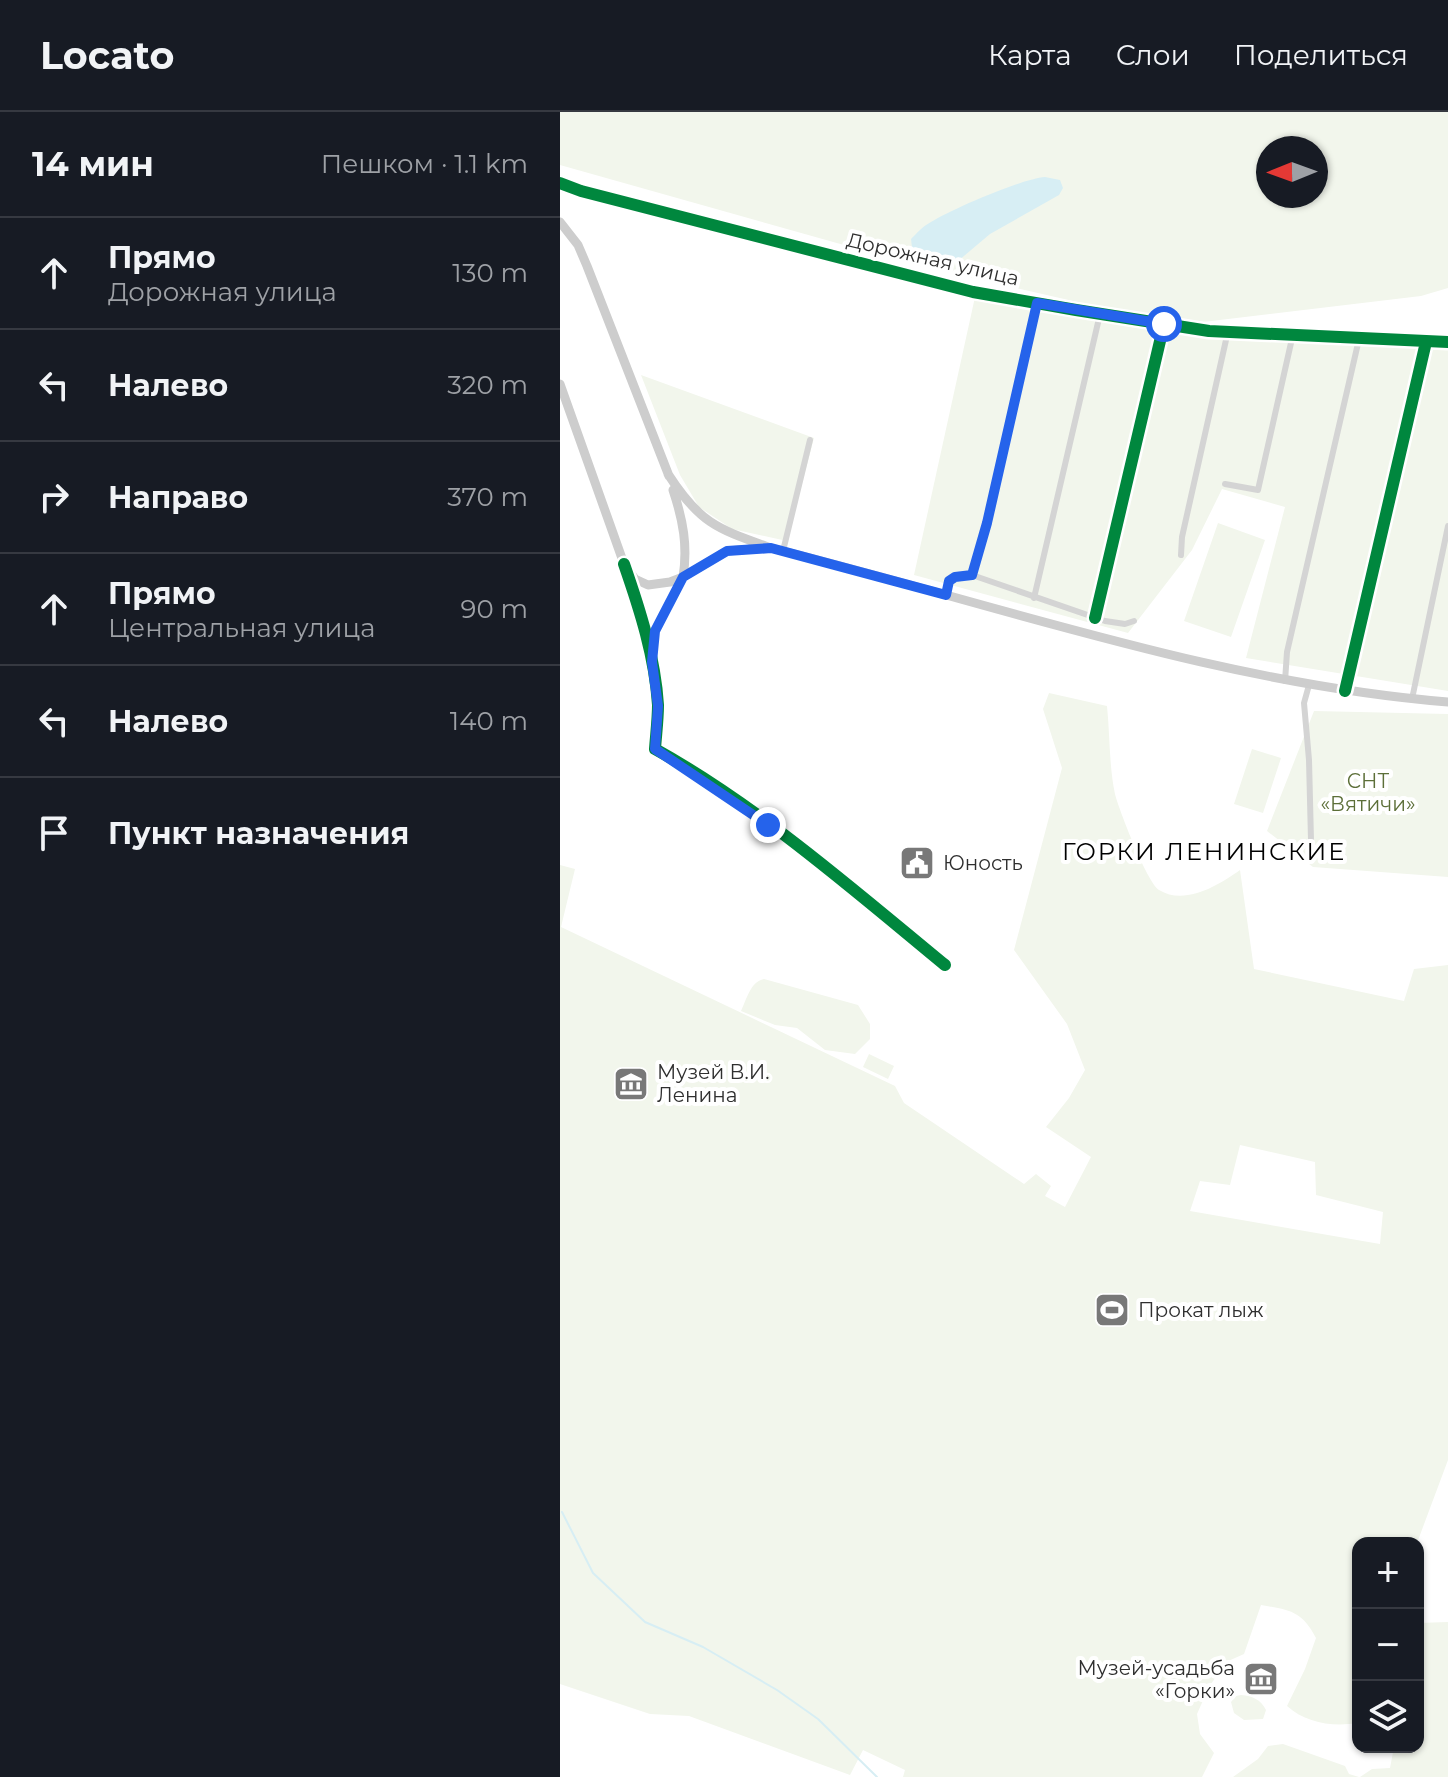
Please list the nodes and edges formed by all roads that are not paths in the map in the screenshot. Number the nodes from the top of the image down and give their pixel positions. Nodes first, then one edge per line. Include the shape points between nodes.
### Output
1 (560, 183) edge
2 (561, 224) edge
3 (1037, 303) junction
4 (1100, 314) junction
5 (1164, 324) junction
6 (1228, 331) junction
7 (1293, 334) junction
8 (1359, 339) junction
9 (1426, 342) junction
10 (1448, 342) edge
11 (560, 384) edge
12 (810, 440) dead end
13 (668, 474) junction
14 (1225, 484) dead end
15 (1448, 526) edge
16 (771, 548) junction
17 (783, 551) junction
18 (1181, 555) dead end
19 (624, 564) junction
20 (972, 575) junction
21 (683, 577) junction
22 (946, 595) junction
23 (1034, 598) junction
24 (1095, 618) junction
25 (1134, 621) dead end
26 (652, 662) junction
27 (1285, 681) junction
28 (1309, 685) junction
29 (1345, 691) junction
30 (1412, 699) junction
31 (1448, 702) edge
32 (1311, 840) dead end
33 (945, 965) dead end

1 - 3 street, Дорожная улица via 973,292
2 - 13 main road via 587,266
3 - 4 street, Дорожная улица
3 - 20 street
4 - 5 street, Дорожная улица
4 - 23 street
5 - 6 street, Дорожная улица
5 - 24 street
6 - 7 street, Дорожная улица
6 - 18 street
7 - 8 street, Дорожная улица
7 - 14 street via 1258,490
8 - 9 street, Дорожная улица
8 - 27 street via 1287,652
9 - 10 street, Дорожная улица
9 - 29 street
11 - 19 main road
12 - 17 street
13 - 16 main road via 698,515 721,530
13 - 21 main road via 685,531
15 - 30 street
16 - 17 main road
16 - 21 main road via 727,551
17 - 22 main road
19 - 21 main road via 635,579 648,585
19 - 26 street
20 - 22 street via 949,581
20 - 23 street
21 - 26 street via 655,631
22 - 27 main road
23 - 24 street
24 - 25 street via 1117,624
26 - 33 street via 658,706 655,749 781,834
27 - 28 main road
28 - 29 main road
28 - 32 street via 1304,703
29 - 30 main road
30 - 31 main road

